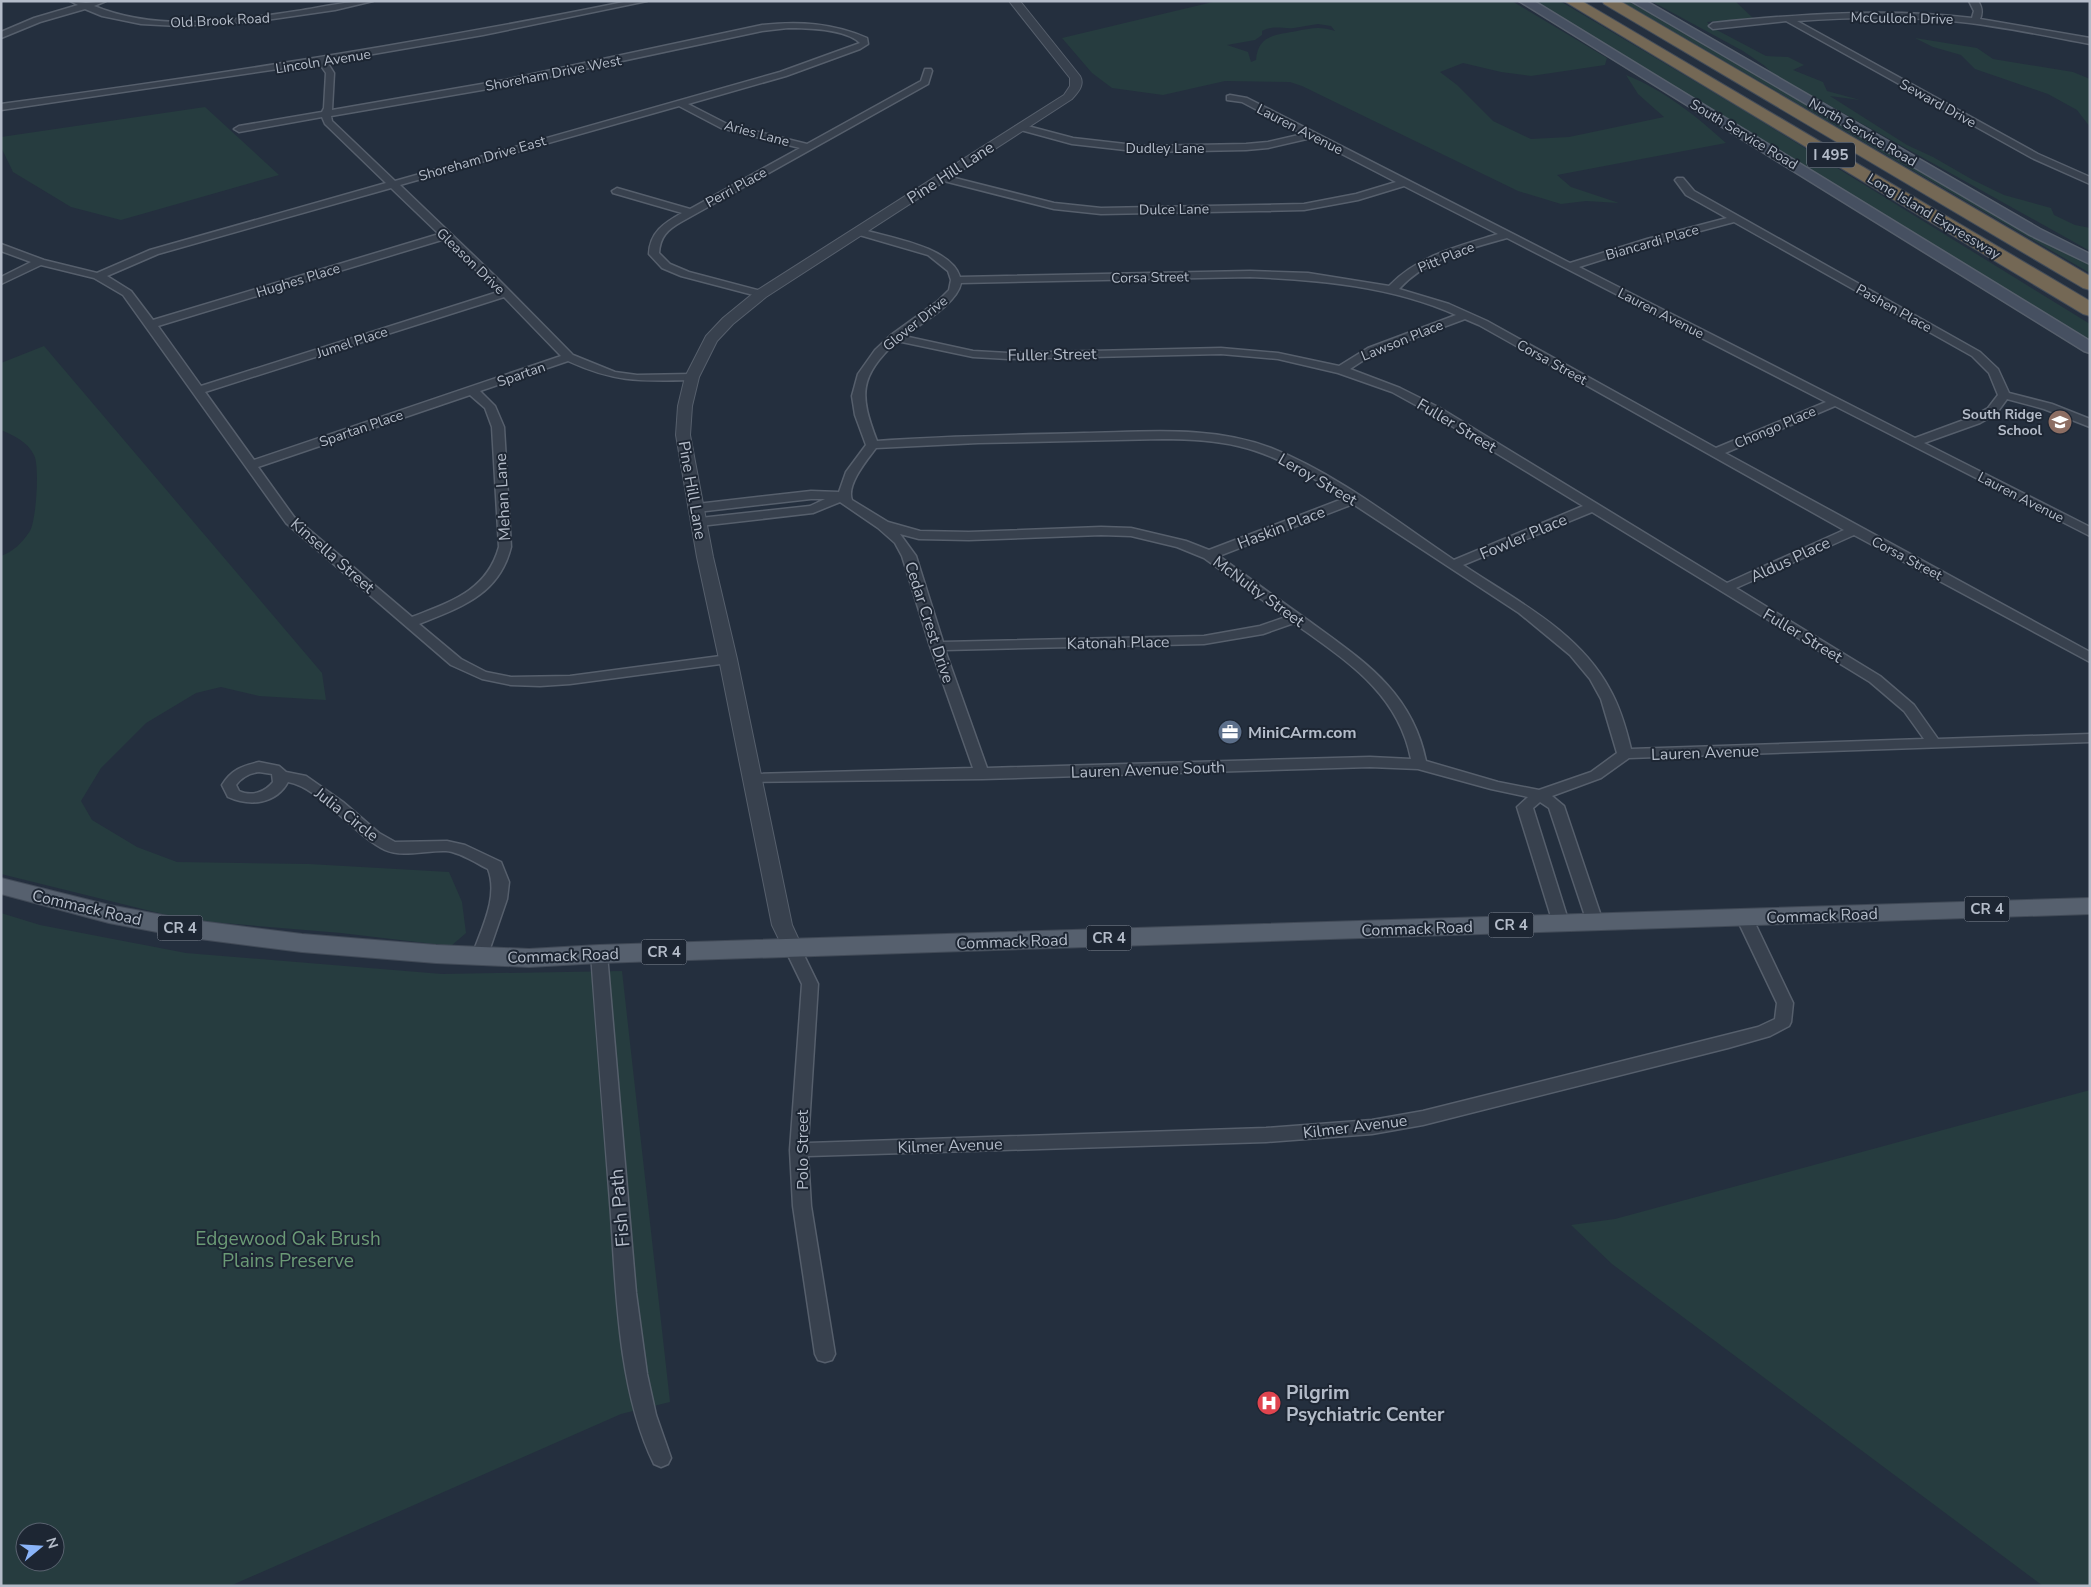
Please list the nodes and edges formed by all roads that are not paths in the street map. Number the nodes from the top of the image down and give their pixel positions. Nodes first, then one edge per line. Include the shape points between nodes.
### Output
1 (74, 1) edge
2 (102, 1) edge
3 (369, 1) edge
4 (643, 1) edge
5 (1014, 1) edge
6 (1524, 1) edge
7 (1571, 1) edge
8 (1609, 1) edge
9 (1637, 1) edge
10 (1973, 1) edge
11 (84, 7) junction
12 (1788, 19) junction
13 (1975, 21) junction
14 (1713, 26) dead end
15 (1, 35) edge
16 (864, 40) joint
17 (2090, 41) edge
18 (322, 61) junction
19 (928, 71) dead end
20 (1230, 98) dead end
21 (680, 103) junction
22 (1, 107) edge
23 (326, 113) junction
24 (1020, 128) junction
25 (239, 129) dead end
26 (1311, 135) junction
27 (808, 147) junction
28 (943, 178) junction
29 (1680, 180) dead end
30 (2090, 180) edge
31 (1405, 182) junction
32 (392, 184) junction
33 (617, 191) dead end
34 (691, 212) junction
35 (1735, 219) junction
36 (860, 232) junction
37 (1506, 234) junction
38 (445, 236) junction
39 (1, 247) edge
40 (2090, 260) edge
41 (40, 262) junction
42 (1570, 266) junction
43 (98, 276) junction
44 (956, 280) junction
45 (1, 281) edge
46 (2090, 284) edge
47 (1392, 290) junction
48 (505, 293) junction
49 (761, 294) junction
50 (2090, 310) edge
51 (1466, 315) junction
52 (151, 324) junction
53 (895, 337) junction
54 (2090, 348) edge
55 (569, 356) junction
56 (1341, 370) junction
57 (692, 377) junction
58 (198, 391) junction
59 (472, 391) junction
60 (2004, 395) junction
61 (1835, 402) junction
62 (2090, 424) edge
63 (1914, 442) junction
64 (872, 444) junction
65 (1716, 452) junction
66 (251, 465) junction
67 (844, 496) junction
68 (1354, 499) junction
69 (1592, 507) junction
70 (699, 515) junction
71 (882, 525) junction
72 (1854, 530) junction
73 (2090, 532) edge
74 (1209, 555) junction
75 (1453, 565) junction
76 (1726, 588) junction
77 (1296, 618) junction
78 (411, 622) junction
79 (938, 646) junction
80 (2090, 658) edge
81 (728, 659) junction
82 (2090, 738) edge
83 (1934, 744) junction
84 (1625, 754) junction
85 (1419, 764) junction
86 (982, 774) junction
87 (282, 776) dead end
88 (752, 779) junction
89 (1540, 795) junction
90 (1, 886) edge
91 (2090, 906) edge
92 (1744, 917) junction
93 (1596, 922) junction
94 (1561, 923) junction
95 (793, 949) junction
96 (599, 954) junction
97 (480, 956) junction
98 (799, 1150) junction
99 (825, 1354) dead end
100 (661, 1458) dead end

1 - 11 street, Old Brook Road
2 - 11 street
3 - 11 street, Old Brook Road via 279,17 209,23 143,21
4 - 18 street, Lincoln Avenue via 483,34
5 - 24 street, Pine Hill Lane via 1076,78 1077,84 1068,97
6 - 54 main road, South Service Road
7 - 50 highway, Long Island Expressway / I 495
8 - 46 highway, Long Island Expressway / I 495
9 - 40 main road, North Service Road via 2035,232
10 - 13 street via 1978,9
11 - 15 street via 37,20
12 - 13 street, McCulloch Drive via 1896,15
12 - 14 street, McCulloch Drive
12 - 30 street, Seward Drive via 2035,156
13 - 17 street, McCulloch Drive
16 - 21 street, Shoreham Drive East via 864,44 807,66
16 - 23 street, Shoreham Drive West via 820,26 781,25 505,83
18 - 22 street, Lincoln Avenue
18 - 23 street via 330,73
19 - 27 street, Perri Place via 925,82
20 - 26 street, Lauren Avenue via 1244,100
21 - 27 street, Aries Lane via 724,126
21 - 32 street, Shoreham Drive East
23 - 25 street, Shoreham Drive West
23 - 32 street, Gleason Drive via 328,122
24 - 26 street, Dudley Lane via 1072,141 1142,149 1246,147
24 - 28 street, Pine Hill Lane
26 - 31 street, Lauren Avenue
27 - 34 street, Perri Place
28 - 31 street, Dulce Lane via 1054,206 1100,211 1304,207 1358,197
28 - 36 street, Pine Hill Lane
29 - 35 street, Pashen Place via 1690,193
31 - 37 street, Lauren Avenue
32 - 38 street, Gleason Drive
32 - 43 street, Shoreham Drive East via 154,252
33 - 34 street
34 - 49 street, Perri Place via 658,235 654,254 666,266 685,274
35 - 42 street, Biancardi Place
35 - 60 street, Pashen Place via 1976,354 1992,367
36 - 44 street, Glover Drive via 932,252 953,270
36 - 49 street, Pine Hill Lane
37 - 42 street, Lauren Avenue
37 - 47 street, Pitt Place via 1428,262 1399,280
38 - 48 street, Gleason Drive
38 - 52 street, Hughes Place
39 - 41 street, Kinsella Street
41 - 43 street, Kinsella Street
41 - 45 street
42 - 61 street, Lauren Avenue
43 - 52 street, Kinsella Street via 127,293
44 - 47 street, Corsa Street via 1278,275 1333,279
44 - 53 street, Glover Drive via 954,291 942,303
47 - 51 street, Corsa Street
48 - 55 street, Gleason Drive
48 - 58 street, Jumel Place
49 - 57 street, Pine Hill Lane via 711,339
51 - 56 street, Lawson Place via 1372,350
51 - 65 street, Corsa Street
52 - 58 street, Kinsella Street
53 - 56 street, Fuller Street via 973,354 1221,351 1278,356
53 - 64 street, Glover Drive via 864,374 858,396
55 - 57 street, Gleason Drive via 614,375
55 - 59 street, Spartan
56 - 69 street, Fuller Street via 1396,390 1436,411
57 - 70 street, Pine Hill Lane via 683,435
58 - 66 street, Kinsella Street
59 - 66 street, Spartan Place
59 - 78 street, Mehan Lane via 485,399 494,411 498,426 504,560 498,572 467,598
60 - 62 street via 2048,406
60 - 63 street via 1992,411 1976,420
61 - 63 street, Lauren Avenue
61 - 65 street, Chongo Place
63 - 73 street, Lauren Avenue
64 - 67 street via 852,472
64 - 68 street, Leroy Street via 1002,438 1208,437 1265,449 1294,461
65 - 72 street, Corsa Street
66 - 78 street, Kinsella Street via 290,520
67 - 70 street via 813,508
67 - 71 street, Cedar Crest Drive via 846,502
68 - 74 street, Haskin Place
68 - 75 street, Leroy Street
69 - 75 street, Fowler Place
69 - 76 street, Fuller Street
70 - 81 street, Pine Hill Lane
71 - 74 street, McNulty Street via 919,535 1131,532 1181,544
71 - 79 street, Cedar Crest Drive via 900,541 909,556
72 - 76 street, Aldus Place
72 - 80 street, Corsa Street
74 - 77 street, McNulty Street
75 - 84 street, Leroy Street via 1544,626 1580,657 1603,688 1612,707
76 - 83 street, Fuller Street via 1847,661 1898,696 1917,715
77 - 79 street, Katonah Place via 1263,630 1204,640
77 - 85 street, McNulty Street via 1364,668 1382,688 1413,736
78 - 81 street, Kinsella Street via 456,662 482,675 511,681 570,680
79 - 86 street, Cedar Crest Drive
81 - 88 street, Pine Hill Lane
82 - 83 street, Lauren Avenue
83 - 84 street, Lauren Avenue
84 - 89 street via 1596,775
85 - 86 street, Lauren Avenue South via 1370,762
85 - 89 street, Lauren Avenue South
86 - 88 street, Lauren Avenue South
87 - 97 street, Julia Circle via 301,779 338,805 374,837 392,847 447,846 495,866 502,882
88 - 95 street, Pine Hill Lane via 782,925
89 - 93 street via 1556,806
89 - 94 street via 1525,807
90 - 97 main road, Commack Road / CR 4 via 109,914 190,929 302,943
91 - 92 main road, Commack Road / CR 4
92 - 93 main road, Commack Road / CR 4
92 - 98 street, Kilmer Avenue via 1784,1003 1783,1022 1764,1032 1728,1042 1423,1118 1266,1135
93 - 94 main road, Commack Road / CR 4
94 - 95 main road, Commack Road / CR 4
95 - 96 main road, Commack Road / CR 4
95 - 98 street, Polo Street via 810,984
96 - 97 main road, Commack Road / CR 4 via 529,958
96 - 100 street, Fish Path via 626,1294 637,1374 646,1416
98 - 99 street, Polo Street via 802,1206

